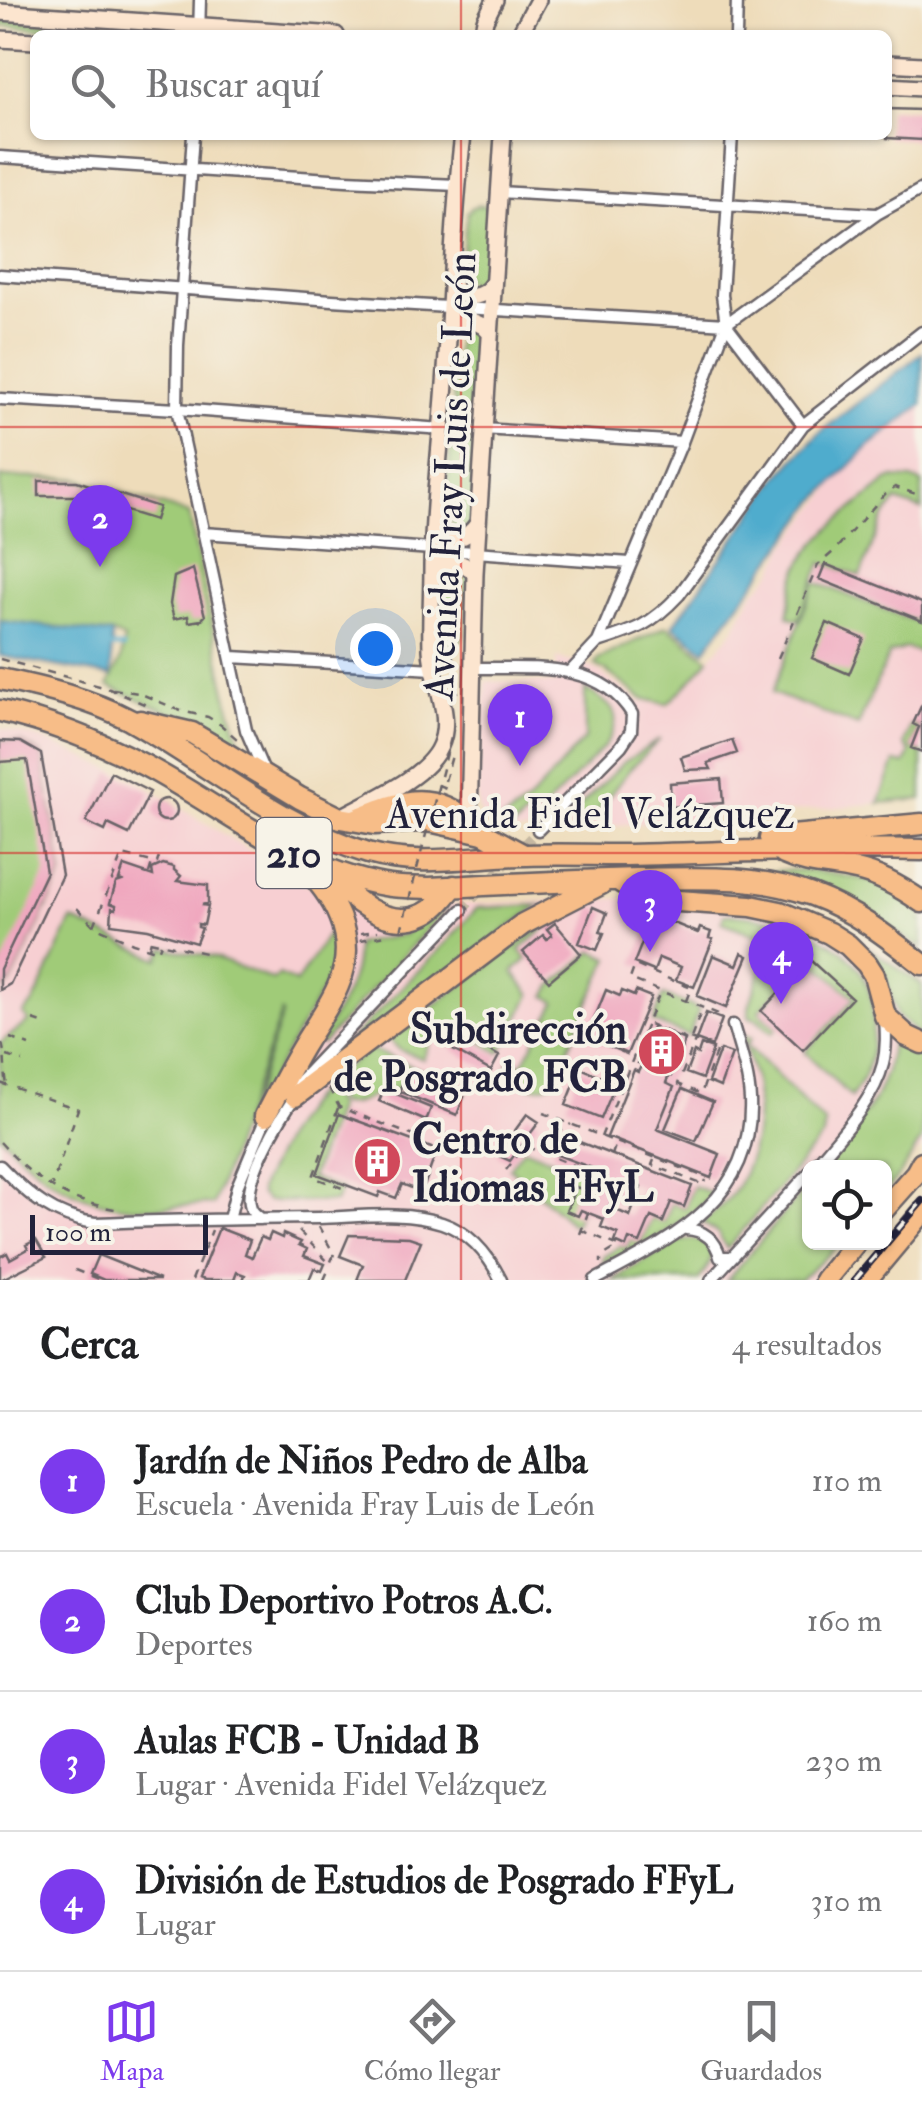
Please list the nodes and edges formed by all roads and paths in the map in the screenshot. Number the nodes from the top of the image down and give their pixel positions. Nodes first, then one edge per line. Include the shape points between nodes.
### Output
1 (200, 0) edge
2 (495, 0) edge
3 (538, 0) edge
4 (737, 0) edge
5 (0, 12) edge
6 (189, 30) edge
7 (199, 30) edge
8 (484, 30) edge
9 (522, 30) edge
10 (736, 30) edge
11 (0, 38) edge
12 (30, 41) edge
13 (892, 63) edge
14 (922, 65) edge
15 (892, 86) edge
16 (922, 88) edge
17 (193, 140) edge
18 (462, 140) edge
19 (503, 140) edge
20 (732, 140) edge
21 (0, 157) edge
22 (191, 168) junction
23 (457, 184) junction
24 (922, 189) edge
25 (499, 192) junction
26 (728, 204) junction
27 (877, 214) junction
28 (0, 275) edge
29 (492, 284) junction
30 (452, 286) junction
31 (182, 288) junction
32 (450, 306) junction
33 (491, 309) junction
34 (726, 324) junction
35 (449, 328) junction
36 (922, 332) edge
37 (490, 333) junction
38 (0, 400) edge
39 (176, 409) junction
40 (804, 424) junction
41 (442, 429) junction
42 (483, 429) junction
43 (682, 442) junction
44 (922, 496) edge
45 (478, 523) junction
46 (434, 531) junction
47 (203, 533) junction
48 (433, 549) junction
49 (476, 551) junction
50 (630, 563) junction
51 (432, 568) junction
52 (475, 573) junction
53 (457, 576) dead end
54 (598, 642) junction
55 (232, 657) junction
56 (778, 658) dead end
57 (0, 659) edge
58 (473, 668) junction
59 (433, 669) junction
60 (572, 671) junction
61 (0, 680) edge
62 (111, 690) junction
63 (458, 694) dead end
64 (0, 711) edge
65 (159, 711) dead end
66 (182, 718) dead end
67 (128, 719) junction
68 (196, 721) dead end
69 (454, 726) dead end
70 (241, 743) dead end
71 (266, 777) junction
72 (346, 820) junction
73 (919, 824) edge
74 (476, 827) junction
75 (538, 830) tunnel mouth
76 (286, 849) junction
77 (778, 850) junction
78 (922, 850) edge
79 (716, 852) junction
80 (524, 855) junction
81 (158, 857) dead end
82 (152, 862) junction
83 (321, 866) junction
84 (149, 872) dead end
85 (612, 880) junction
86 (454, 886) junction
87 (922, 902) edge
88 (77, 908) dead end
89 (462, 910) tunnel mouth
90 (94, 926) junction
91 (153, 931) dead end
92 (360, 940) dead end
93 (150, 941) junction
94 (160, 944) junction
95 (148, 948) junction
96 (210, 954) dead end
97 (919, 960) edge
98 (660, 991) junction
99 (686, 1002) junction
100 (703, 1008) junction
101 (720, 1015) dead end
102 (885, 1016) junction
103 (34, 1020) dead end
104 (42, 1023) dead end
105 (647, 1024) junction
106 (733, 1026) dead end
107 (10, 1038) dead end
108 (692, 1040) junction
109 (2, 1044) edge
110 (922, 1044) edge
111 (28, 1045) dead end
112 (6, 1056) junction
113 (22, 1062) dead end
114 (310, 1070) junction
115 (326, 1082) dead end
116 (0, 1083) edge
117 (8, 1085) junction
118 (295, 1096) junction
119 (339, 1107) junction
120 (543, 1113) dead end
121 (264, 1116) junction
122 (571, 1124) junction
123 (453, 1136) dead end
124 (601, 1137) junction
125 (616, 1143) junction
126 (525, 1146) junction
127 (612, 1155) dead end
128 (655, 1158) junction
129 (819, 1160) edge
130 (0, 1166) edge
131 (920, 1167) edge
132 (506, 1170) dead end
133 (595, 1174) dead end
134 (802, 1180) edge
135 (52, 1184) dead end
136 (344, 1189) dead end
137 (892, 1200) edge
138 (922, 1212) edge
139 (588, 1213) dead end
140 (262, 1218) junction
141 (229, 1219) junction
142 (295, 1226) dead end
143 (318, 1226) dead end
144 (212, 1229) dead end
145 (686, 1229) junction
146 (849, 1250) edge
147 (849, 1250) edge
148 (731, 1257) junction
149 (601, 1263) dead end
150 (330, 1264) junction
151 (75, 1270) dead end
152 (100, 1280) edge
153 (192, 1280) edge
154 (324, 1280) edge
155 (501, 1280) edge
156 (596, 1280) edge
157 (710, 1280) edge
158 (816, 1280) edge
159 (826, 1280) edge
160 (866, 1280) edge

1 - 7 street
2 - 8 street
3 - 9 street
4 - 10 street
5 - 6 street
11 - 12 street
13 - 14 street
15 - 16 street
17 - 22 street
18 - 23 street, Avenida Fray Luis de León
19 - 25 street, Avenida Fray Luis de León
20 - 26 street
21 - 22 street
22 - 23 street
22 - 31 street
23 - 30 street, Avenida Fray Luis de León
24 - 27 street
25 - 26 street
25 - 29 street, Avenida Fray Luis de León
26 - 27 street
26 - 34 street
27 - 34 street
28 - 31 street
29 - 30 street via 474,297
29 - 33 street, Avenida Fray Luis de León
30 - 32 street, Avenida Fray Luis de León
31 - 32 street
31 - 39 street
32 - 33 street
32 - 35 street, Avenida Fray Luis de León
33 - 34 street
33 - 37 street, Avenida Fray Luis de León
34 - 40 street
34 - 43 street
35 - 37 street via 470,320
35 - 41 street, Avenida Fray Luis de León
36 - 40 street
37 - 42 street, Avenida Fray Luis de León
38 - 39 street
39 - 41 street
39 - 47 street
40 - 54 street via 658,618
41 - 46 street, Avenida Fray Luis de León
42 - 43 street
42 - 45 street, Avenida Fray Luis de León
43 - 50 street
44 - 56 path via 895,486 818,565
45 - 46 street via 457,539
45 - 49 street, Avenida Fray Luis de León
46 - 48 street, Avenida Fray Luis de León
47 - 48 street
47 - 55 street
48 - 49 street
48 - 51 street, Avenida Fray Luis de León
49 - 50 street
49 - 52 street, Avenida Fray Luis de León
50 - 54 street
51 - 52 street via 454,561
51 - 59 street, Avenida Fray Luis de León
52 - 58 street, Avenida Fray Luis de León
53 - 63 path via 452,649
54 - 60 street
55 - 59 street
55 - 71 street via 246,730
57 - 62 path
58 - 60 street
58 - 74 street, Avenida Fray Luis de León
59 - 72 street, Avenida Fray Luis de León via 445,720 440,748 420,771
60 - 75 street via 617,695 633,726
61 - 67 highway, Avenida Fidel Velázquez via 80,699
62 - 65 path
62 - 70 path via 208,717
64 - 76 highway, Avenida Fidel Velázquez / 210 via 116,751
66 - 68 path
67 - 71 highway via 192,732
67 - 80 highway, Avenida Fidel Velázquez via 271,808 345,845 412,860
69 - 92 path, bridge via 401,931
71 - 72 highway
72 - 74 highway
73 - 79 highway via 761,838
74 - 80 highway
76 - 83 highway, Avenida Fidel Velázquez / 210
76 - 121 highway via 330,896 346,950 338,986
77 - 78 highway, Avenida Fidel Velázquez
77 - 79 highway, Avenida Fidel Velázquez
77 - 87 highway via 867,873
79 - 80 highway, Avenida Fidel Velázquez
81 - 82 path
82 - 84 path
82 - 90 path via 122,854
83 - 86 highway, Avenida Fidel Velázquez / 210 via 386,886
83 - 86 highway via 354,900 388,916 426,914
85 - 86 highway, Avenida Fidel Velázquez / 210
85 - 97 highway, Avenida Fidel Velázquez / 210 via 713,877 774,884 867,923
85 - 102 highway via 663,900 780,912 829,933 868,964
85 - 118 highway via 523,924
88 - 90 path
89 - 114 street
90 - 95 path
91 - 93 path
93 - 94 path
93 - 95 path
94 - 95 path via 158,951
94 - 96 path
98 - 99 path
98 - 99 path via 630,979 635,965 692,988
98 - 105 path
99 - 100 path
100 - 101 path
100 - 108 path
102 - 110 highway
102 - 129 street via 877,1080
103 - 104 path
105 - 108 path
105 - 124 path
106 - 145 street via 750,1100 746,1138 728,1183
107 - 111 path
108 - 108 path via 678,1084 701,1094 717,1050
109 - 112 path
112 - 113 path
112 - 117 path
114 - 118 street
114 - 121 street
115 - 119 path
116 - 117 path
117 - 135 path via 78,1109
118 - 140 street via 255,1171 251,1210
119 - 123 path via 420,1138 425,1125
119 - 136 path via 313,1177
120 - 122 path
121 - 141 street
122 - 124 path
122 - 126 path
124 - 125 path
125 - 127 path
125 - 128 path
126 - 132 path
126 - 133 path
128 - 128 path via 706,1178 704,1186 652,1165
130 - 141 street via 39,1202 82,1222
131 - 137 highway
134 - 148 street
138 - 160 highway
139 - 149 path via 581,1232 618,1246
140 - 141 street
140 - 155 street via 435,1221 469,1238
142 - 150 path
143 - 150 path via 334,1254
144 - 153 path
145 - 148 street via 701,1231 720,1256
145 - 156 street
146 - 158 street
147 - 159 highway
148 - 157 street
150 - 154 path
151 - 152 path

